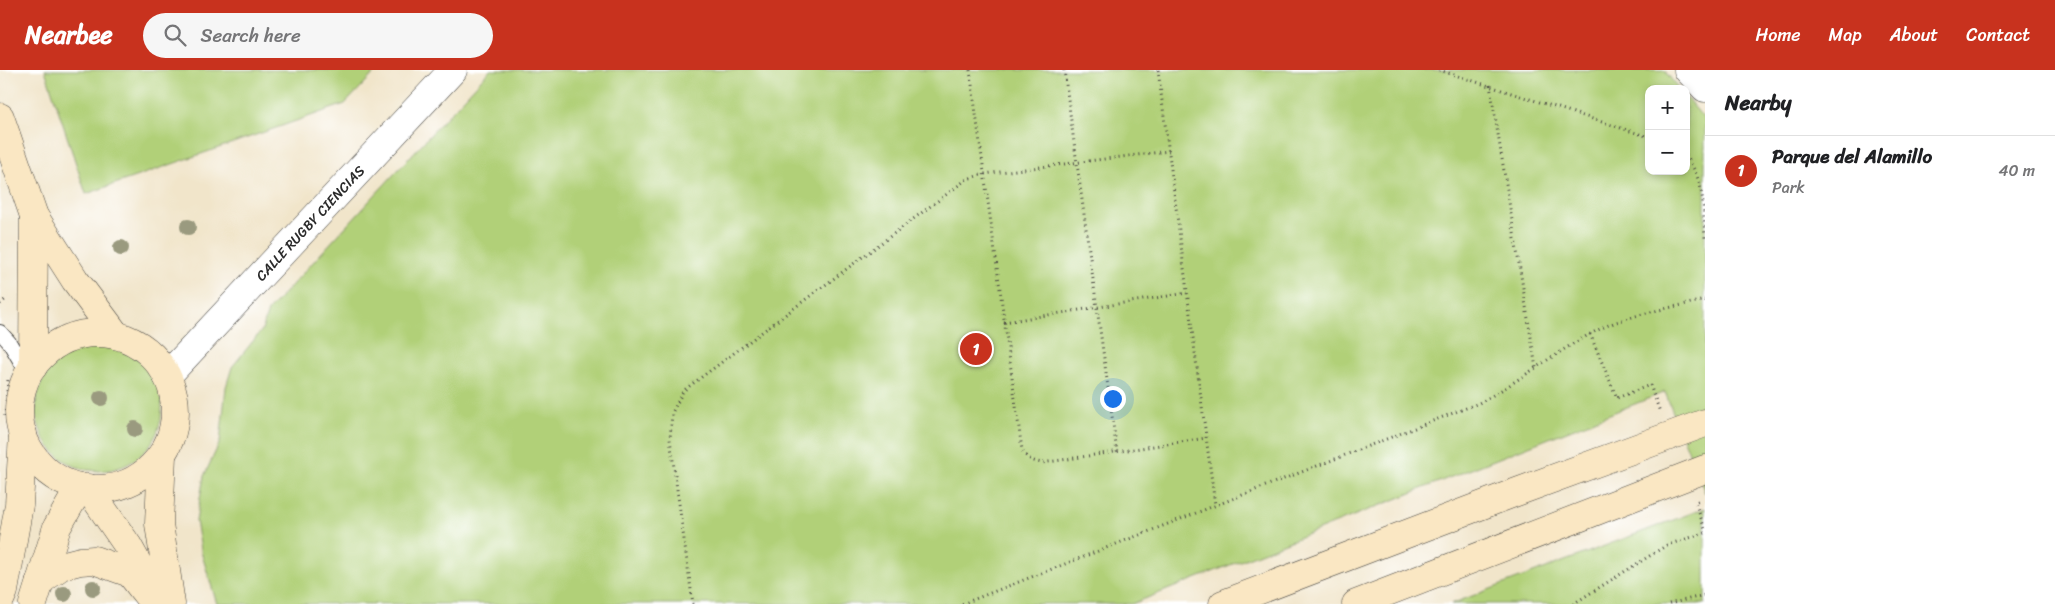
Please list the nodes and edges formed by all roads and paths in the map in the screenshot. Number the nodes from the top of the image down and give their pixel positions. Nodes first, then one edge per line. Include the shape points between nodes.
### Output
1 (453, 70) edge
2 (970, 70) edge
3 (1064, 70) edge
4 (1158, 70) edge
5 (1439, 70) edge
6 (1490, 85) junction
7 (0, 117) edge
8 (1645, 136) edge
9 (1168, 151) junction
10 (1690, 160) edge
11 (1076, 163) junction
12 (984, 174) junction
13 (34, 216) junction
14 (1705, 238) edge
15 (1187, 293) junction
16 (1705, 300) edge
17 (1096, 307) junction
18 (1004, 322) junction
19 (0, 332) edge
20 (1590, 334) junction
21 (116, 335) junction
22 (1536, 368) junction
23 (31, 371) junction
24 (167, 376) junction
25 (1669, 408) dead end
26 (1705, 423) edge
27 (23, 434) junction
28 (1206, 438) junction
29 (1117, 452) junction
30 (162, 455) junction
31 (1693, 474) edge
32 (84, 487) junction
33 (1705, 498) edge
34 (1215, 505) junction
35 (1705, 531) edge
36 (37, 592) edge
37 (1705, 595) edge
38 (0, 600) edge
39 (154, 604) edge
40 (160, 604) edge
41 (171, 604) edge
42 (693, 604) edge
43 (962, 604) edge
44 (1223, 604) edge
45 (1356, 604) edge
46 (1573, 604) edge
47 (1669, 604) edge

1 - 24 street, CALLE RUGBY CIENCIAS
2 - 12 path
3 - 11 path
4 - 9 path
5 - 6 path
6 - 8 path
6 - 22 path
7 - 13 main road
9 - 11 path
9 - 15 path
10 - 14 path via 1702,182
11 - 12 path
11 - 17 path
12 - 18 path
12 - 42 path via 967,179 683,391 672,413 670,439
13 - 21 main road via 75,280
13 - 23 main road
15 - 17 path
15 - 28 path
16 - 20 path via 1616,323
17 - 18 path
17 - 29 path
18 - 29 path via 1022,450 1026,458 1042,463
19 - 23 lane
20 - 22 path
20 - 25 path via 1617,398 1650,386 1660,412
21 - 23 main road via 85,334 70,338 43,355
21 - 24 main road via 143,348
22 - 34 path via 1479,403
23 - 27 main road via 22,389 20,404
24 - 30 main road via 173,391 174,424
26 - 44 main road
27 - 32 main road via 31,452 44,468 61,480
27 - 38 main road via 19,505
28 - 29 path
28 - 34 path
30 - 32 main road via 137,478 105,488
30 - 41 main road via 159,524
31 - 45 main road
32 - 36 main road via 57,527
32 - 40 main road via 128,546
33 - 35 path via 1695,502
34 - 43 path
35 - 46 path via 1667,546
36 - 39 main road via 61,566 94,560 130,573
37 - 47 path

